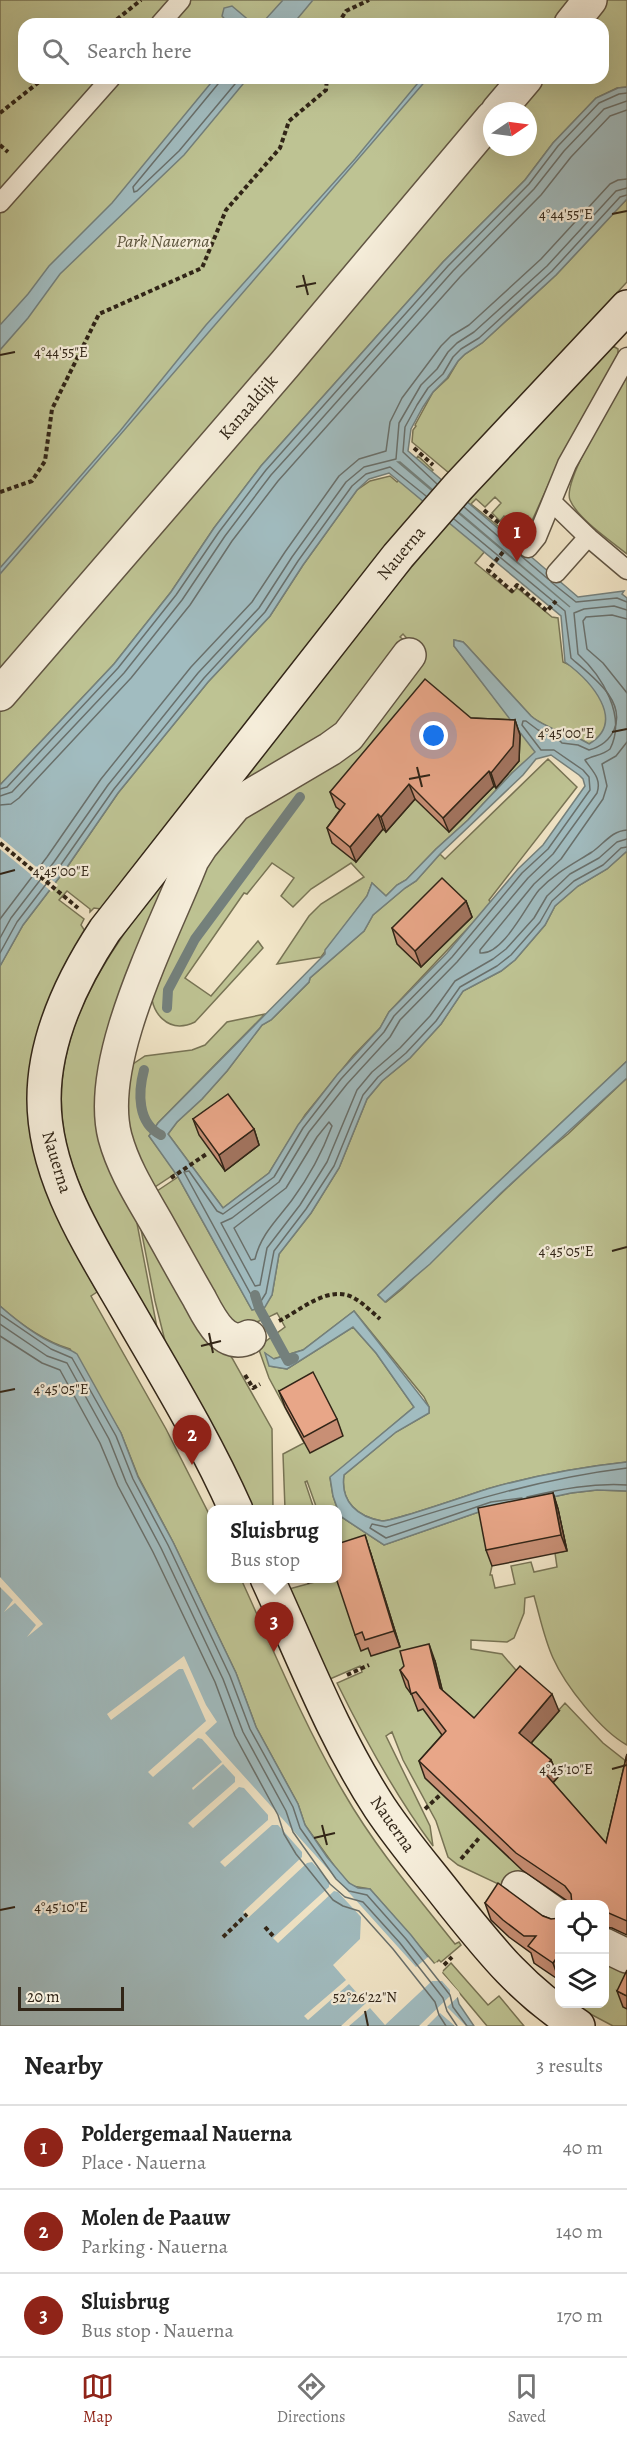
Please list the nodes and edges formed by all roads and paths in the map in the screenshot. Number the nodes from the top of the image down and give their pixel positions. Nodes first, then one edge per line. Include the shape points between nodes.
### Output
1 (141, 0) edge
2 (181, 0) edge
3 (369, 0) edge
4 (591, 0) edge
5 (118, 18) edge
6 (165, 18) edge
7 (342, 18) edge
8 (576, 18) edge
9 (36, 84) edge
10 (106, 84) edge
11 (326, 84) edge
12 (520, 84) edge
13 (505, 102) edge
14 (0, 113) edge
15 (483, 129) edge
16 (0, 202) edge
17 (622, 320) edge
18 (627, 357) edge
19 (414, 448) dead end
20 (435, 467) dead end
21 (0, 492) edge
22 (552, 502) junction
23 (487, 513) dead end
24 (499, 522) dead end
25 (588, 537) junction
26 (508, 545) dead end
27 (528, 548) dead end
28 (627, 570) edge
29 (556, 573) dead end
30 (547, 611) dead end
31 (410, 655) dead end
32 (0, 694) edge
33 (204, 822) junction
34 (0, 843) edge
35 (86, 915) dead end
36 (207, 1153) edge
37 (177, 1175) dead end
38 (380, 1319) dead end
39 (249, 1337) joint
40 (234, 1505) edge
41 (269, 1583) edge
42 (369, 1665) dead end
43 (349, 1676) dead end
44 (440, 1794) edge
45 (427, 1807) dead end
46 (518, 1888) dead end
47 (247, 1914) dead end
48 (555, 1914) edge
49 (265, 1927) dead end
50 (223, 1937) dead end
51 (274, 1937) dead end
52 (609, 1947) edge
53 (627, 1956) edge
54 (578, 2026) edge

1 - 5 path
2 - 6 lane
3 - 7 path via 346,11
4 - 8 street
9 - 14 path
10 - 16 lane
11 - 21 path via 326,90 289,121 280,148 226,210 202,268 99,314 52,409 45,461 32,481
12 - 13 street
15 - 32 street, Kanaaldijk
17 - 33 street, Nauerna via 458,487 410,542
18 - 22 lane via 567,464
19 - 20 path
22 - 25 lane
22 - 27 lane
23 - 24 path
25 - 28 lane
25 - 29 lane
26 - 30 path via 488,570 512,591 517,585
31 - 33 street, Nauerna via 348,736
33 - 39 street, Nauerna via 145,975 113,1074 111,1107 118,1144 134,1184 207,1313 226,1337 241,1341
33 - 40 street, Nauerna via 105,930 86,961 54,1036 44,1100 50,1146 80,1226
34 - 35 path
36 - 37 path
38 - 39 path via 354,1298 332,1294
41 - 54 street, Nauerna via 339,1736 380,1807 514,1976
42 - 43 path
44 - 45 path
46 - 48 street
47 - 50 path
49 - 51 path
52 - 53 street

